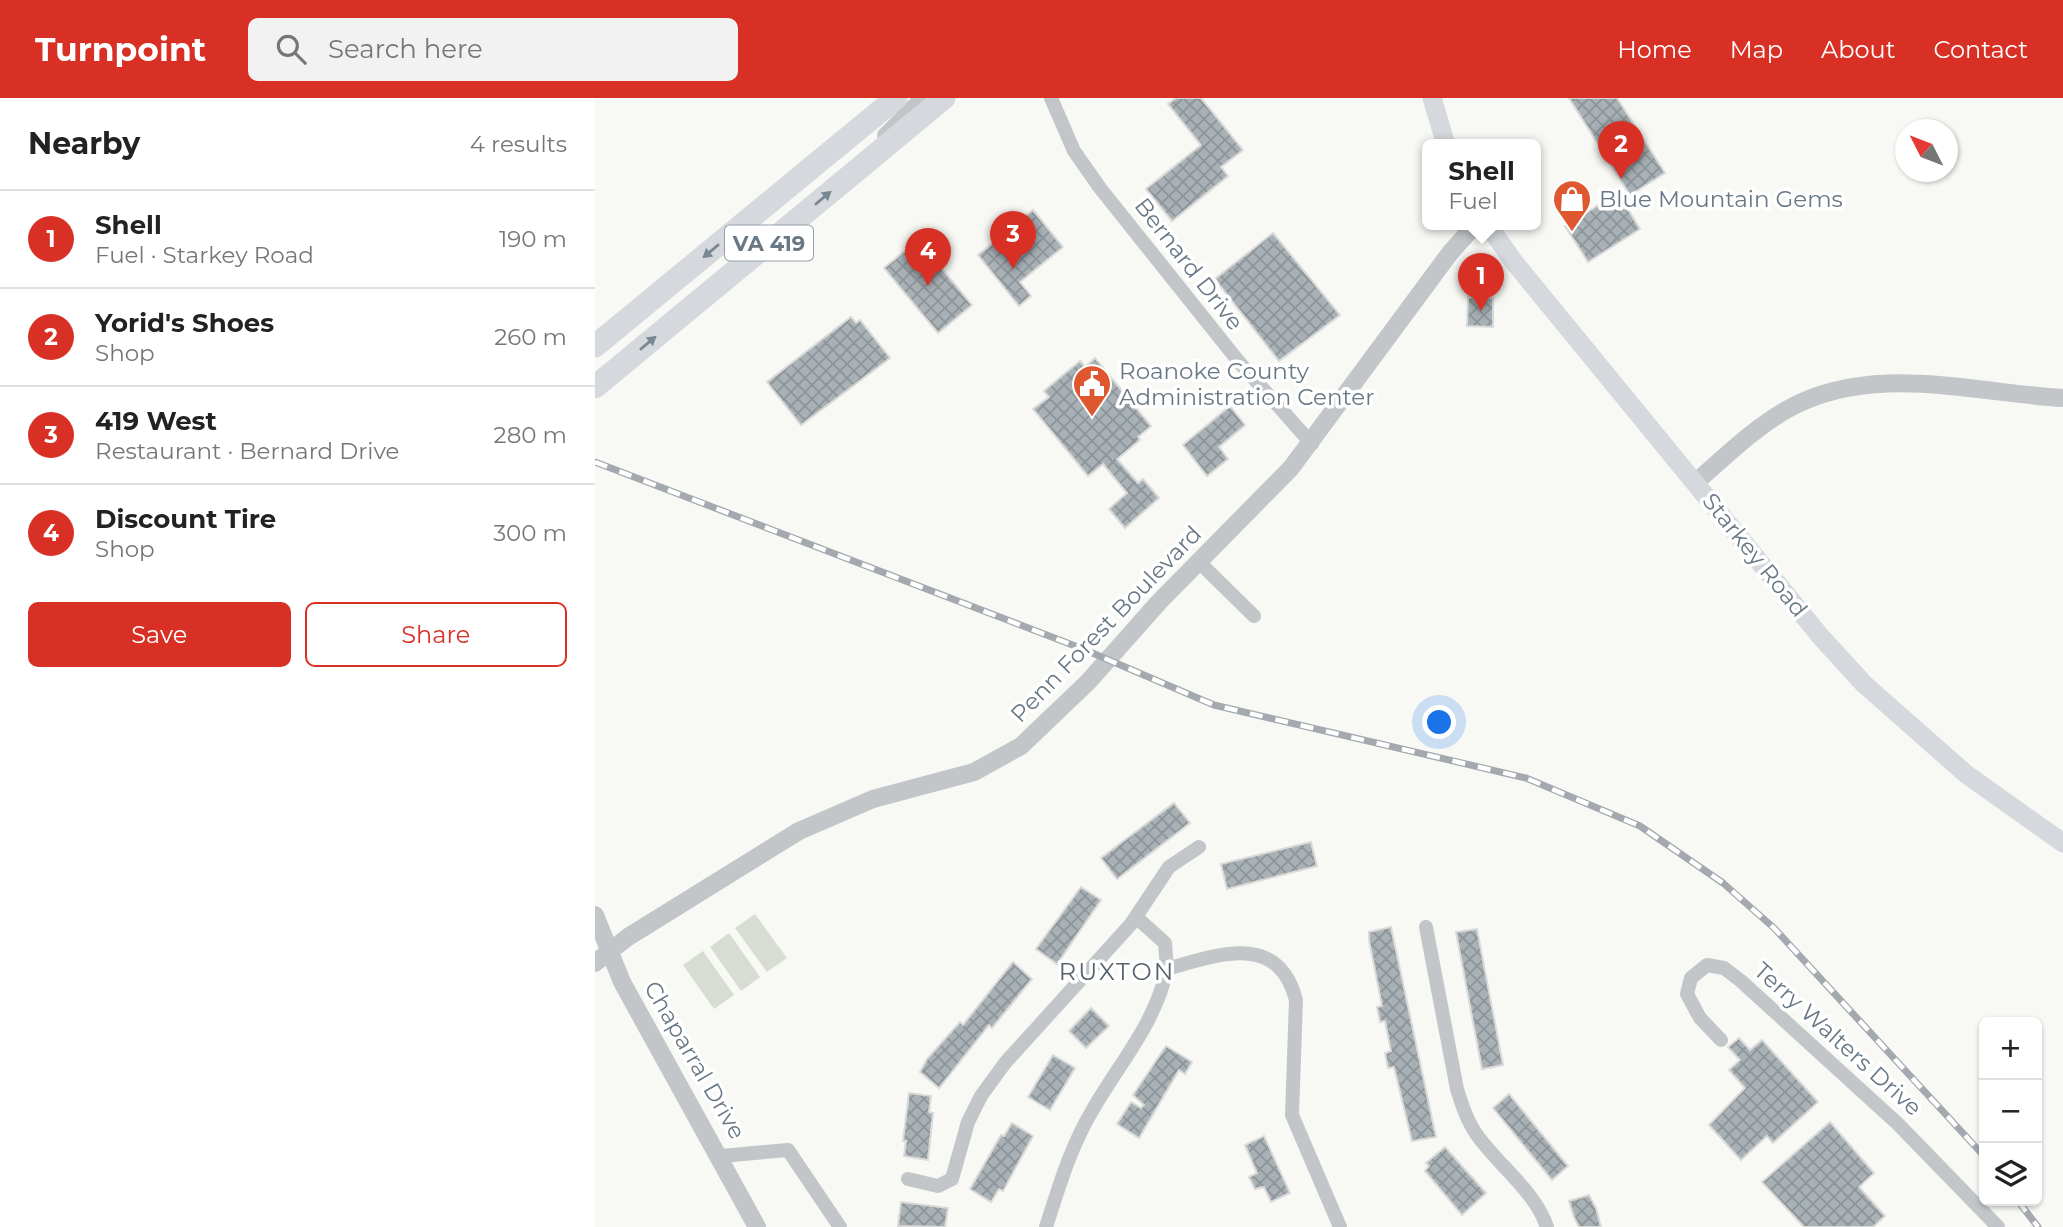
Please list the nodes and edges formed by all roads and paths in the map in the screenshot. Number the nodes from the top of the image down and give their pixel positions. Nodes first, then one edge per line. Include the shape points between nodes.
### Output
1 (896, 98) edge
2 (921, 98) edge
3 (944, 98) edge
4 (1051, 98) edge
5 (1432, 98) edge
6 (1444, 139) edge
7 (866, 163) junction
8 (1471, 230) edge
9 (1492, 230) edge
10 (595, 346) edge
11 (595, 387) edge
12 (2063, 398) edge
13 (1312, 444) junction
14 (1696, 482) junction
15 (1199, 562) junction
16 (1254, 616) dead end
17 (2063, 843) edge
18 (1199, 846) dead end
19 (595, 915) edge
20 (1136, 917) junction
21 (1426, 927) dead end
22 (610, 951) junction
23 (595, 963) edge
24 (1167, 969) junction
25 (1721, 1040) dead end
26 (721, 1156) junction
27 (908, 1179) dead end
28 (757, 1227) edge
29 (840, 1227) edge
30 (1046, 1227) edge
31 (1340, 1227) edge
32 (1547, 1227) edge
33 (1998, 1227) edge

1 -> 10 main road, VA 419
2 - 7 street via 877,142
3 - 7 main road, VA 419
4 - 13 street, Bernard Drive via 1074,151 1100,188 1247,372
5 - 6 main road
11 -> 7 main road, VA 419
8 - 13 street, Penn Forest Boulevard
9 - 14 main road, Starkey Road
12 - 14 street via 1879,383 1833,391 1765,424
13 - 15 street, Penn Forest Boulevard
14 - 17 main road, Starkey Road via 1864,684 1966,774
15 - 16 street
15 - 22 street, Penn Forest Boulevard via 1088,682 1021,746 974,772 873,799 799,831
18 - 20 street via 1169,867
19 - 22 street, Chaparral Drive
20 - 24 street via 1165,943
20 - 27 street via 981,1096 968,1122 952,1179 938,1186
21 - 32 street via 1464,1112
22 - 23 street, Penn Forest Boulevard
22 - 26 street, Chaparral Drive via 622,982
24 - 30 street via 1139,1041 1075,1143
24 - 31 street via 1216,955 1247,952 1273,963 1285,974 1296,1000 1292,1115
25 - 33 street, Terry Walters Drive via 1700,1018 1687,994 1691,978 1707,965 1724,968 1741,981 1917,1142
26 - 28 street, Chaparral Drive
26 - 29 street via 788,1150

